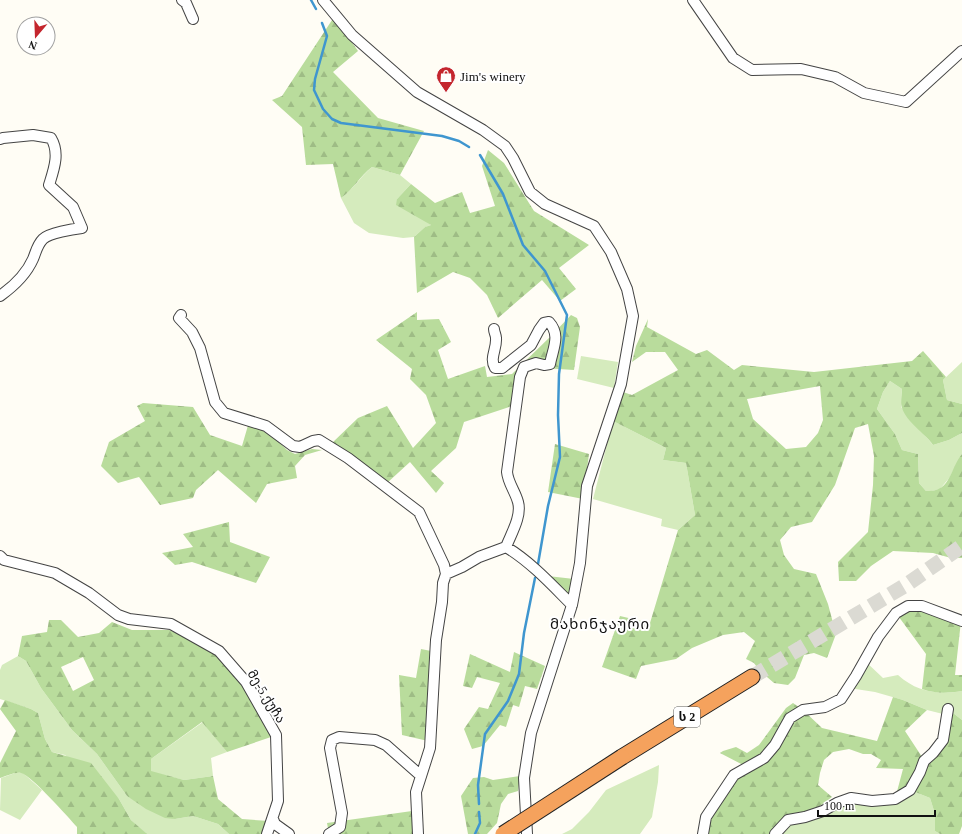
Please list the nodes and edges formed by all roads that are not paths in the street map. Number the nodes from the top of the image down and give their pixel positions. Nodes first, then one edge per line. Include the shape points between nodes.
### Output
1 (182, 0) edge
2 (192, 0) edge
3 (323, 0) edge
4 (693, 0) edge
5 (962, 51) edge
6 (0, 139) edge
7 (0, 296) edge
8 (181, 315) dead end
9 (494, 329) dead end
10 (506, 548) junction
11 (0, 556) edge
12 (446, 574) junction
13 (572, 605) junction
14 (962, 621) edge
15 (752, 677) tunnel mouth
16 (948, 709) dead end
17 (420, 775) junction
18 (273, 819) junction
19 (267, 834) edge
20 (289, 834) edge
21 (330, 834) edge
22 (418, 834) edge
23 (503, 834) edge
24 (527, 834) edge
25 (703, 834) edge
26 (775, 834) edge

1 - 2 street via 193,19
3 - 13 street via 352,35 417,92 506,146 530,192 545,204 594,226 611,252 627,289 633,316 621,384 587,486 580,563
4 - 5 street via 733,58 752,70 801,69 835,77 864,93 906,102
6 - 7 street via 33,134 51,138 56,156 49,185 73,208 82,228 44,238 38,244 24,275
8 - 12 street via 179,318 192,332 200,348 215,402 224,413 266,426 293,446 300,447 319,440 348,458 420,512
9 - 10 street via 496,338 492,364 495,368 502,368 531,345 544,323 549,322 555,328 556,339 550,364 536,363 524,367 520,377 507,472 507,479 518,500 518,516
10 - 12 street via 479,557
10 - 13 street via 535,569
11 - 18 street, მე-5 ქუჩა via 4,560 54,573 88,592 118,616 171,624 218,651 246,682 276,735 278,801
12 - 17 street via 436,640 430,748
13 - 24 street via 531,734 524,778
14 - 25 street via 922,606 908,606 896,613 878,637 841,700 824,707 803,710 790,718 776,745 764,758 734,775 706,816
15 - 23 highway, ს 2, bridge
16 - 26 street via 943,740 924,761 910,790 895,799 872,801 851,798 823,811 788,820
17 - 21 street via 386,745 375,740 339,737 332,740 330,748 342,813 340,827
17 - 22 street via 416,792
18 - 19 street, მე-5 ქუჩა
18 - 20 street via 275,824

